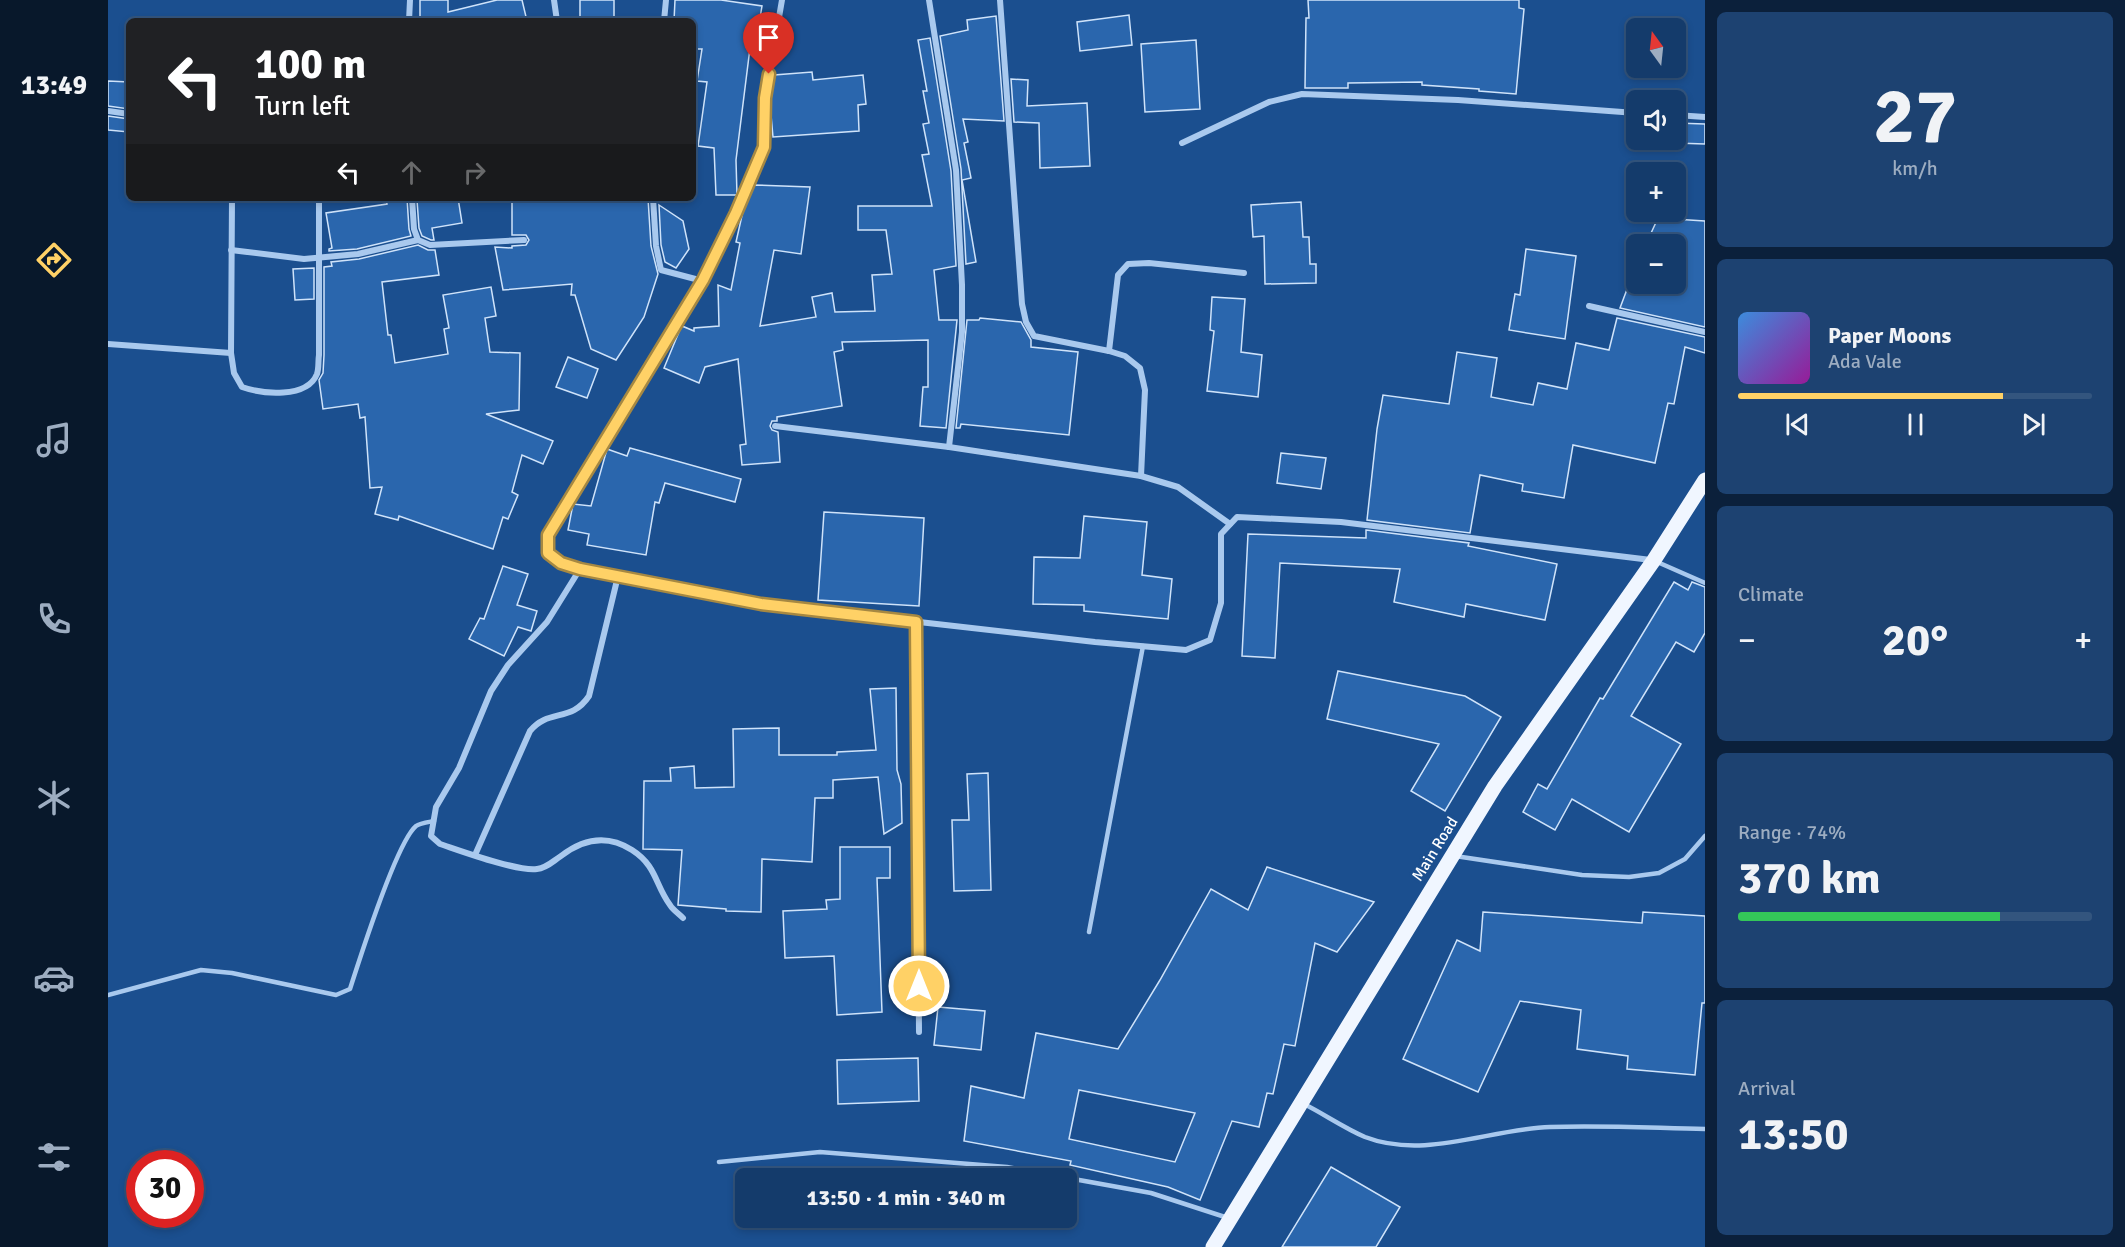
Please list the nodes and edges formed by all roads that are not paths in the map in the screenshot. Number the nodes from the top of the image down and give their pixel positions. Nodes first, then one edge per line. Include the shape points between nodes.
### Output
1 (410, 0) edge
2 (554, 0) edge
3 (666, 0) edge
4 (782, 0) edge
5 (929, 0) edge
6 (1000, 0) edge
7 (409, 18) edge
8 (557, 18) edge
9 (664, 18) edge
10 (108, 111) edge
11 (1626, 112) edge
12 (126, 114) edge
13 (1686, 116) edge
14 (1705, 117) edge
15 (1182, 143) dead end
16 (232, 201) edge
17 (319, 201) edge
18 (412, 201) edge
19 (653, 201) edge
20 (418, 240) junction
21 (524, 240) dead end
22 (231, 250) junction
23 (319, 257) junction
24 (1244, 273) dead end
25 (703, 280) junction
26 (1588, 306) dead end
27 (1705, 332) edge
28 (108, 344) edge
29 (1108, 351) junction
30 (231, 353) junction
31 (775, 426) dead end
32 (950, 447) junction
33 (1141, 476) junction
34 (1705, 480) edge
35 (1230, 524) junction
36 (1654, 560) junction
37 (580, 569) junction
38 (618, 576) junction
39 (1705, 583) edge
40 (916, 622) junction
41 (1143, 646) junction
42 (434, 821) junction
43 (1705, 836) edge
44 (476, 855) junction
45 (1452, 856) junction
46 (683, 918) dead end
47 (1089, 932) dead end
48 (108, 994) edge
49 (919, 1032) dead end
50 (1301, 1102) junction
51 (1705, 1129) edge
52 (719, 1162) dead end
53 (1229, 1218) junction
54 (1213, 1247) edge

1 - 7 street
2 - 8 street
3 - 9 street
4 - 25 street via 765,98 764,147
5 - 32 street via 956,170 962,285 962,332
6 - 29 street via 1026,322 1034,336
10 - 12 street
11 - 15 street via 1302,94 1269,102
13 - 14 street
16 - 22 street
17 - 23 street
18 - 20 street
19 - 25 street via 662,270
20 - 21 street via 430,245
20 - 23 street via 358,254
22 - 23 street via 304,259
22 - 30 street
23 - 30 street via 319,355 316,375 308,386 292,392 255,392 242,387 234,373
24 - 29 street via 1128,264 1118,275
25 - 37 street via 548,535 548,553 561,563
26 - 27 street
28 - 30 street
29 - 33 street via 1125,356 1140,368 1145,390
31 - 32 street
32 - 33 street
33 - 35 street via 1178,487
34 - 36 main road, Main Road
35 - 36 street via 1237,517 1341,522
35 - 41 street via 1221,534 1221,603 1210,640 1186,650
36 - 39 lane
36 - 45 main road, Main Road via 1495,786
37 - 38 street
37 - 42 street via 547,622 491,691 459,768 436,807
38 - 40 street via 761,604
38 - 44 street via 589,696 582,707 539,721 530,731
40 - 41 street
40 - 49 street
41 - 47 lane
42 - 44 street via 431,836 440,844
42 - 48 lane via 417,825 407,839 350,989 336,995 201,970
43 - 45 lane via 1684,859 1659,873 1629,877 1582,875
44 - 46 street via 523,869 538,869 580,843 613,841 633,850 650,865 670,905
45 - 50 main road, Main Road
50 - 51 lane via 1365,1137 1400,1144 1441,1144 1549,1126
50 - 53 main road, Main Road
52 - 53 lane via 820,1152 1007,1167 1151,1193
53 - 54 main road, Main Road

